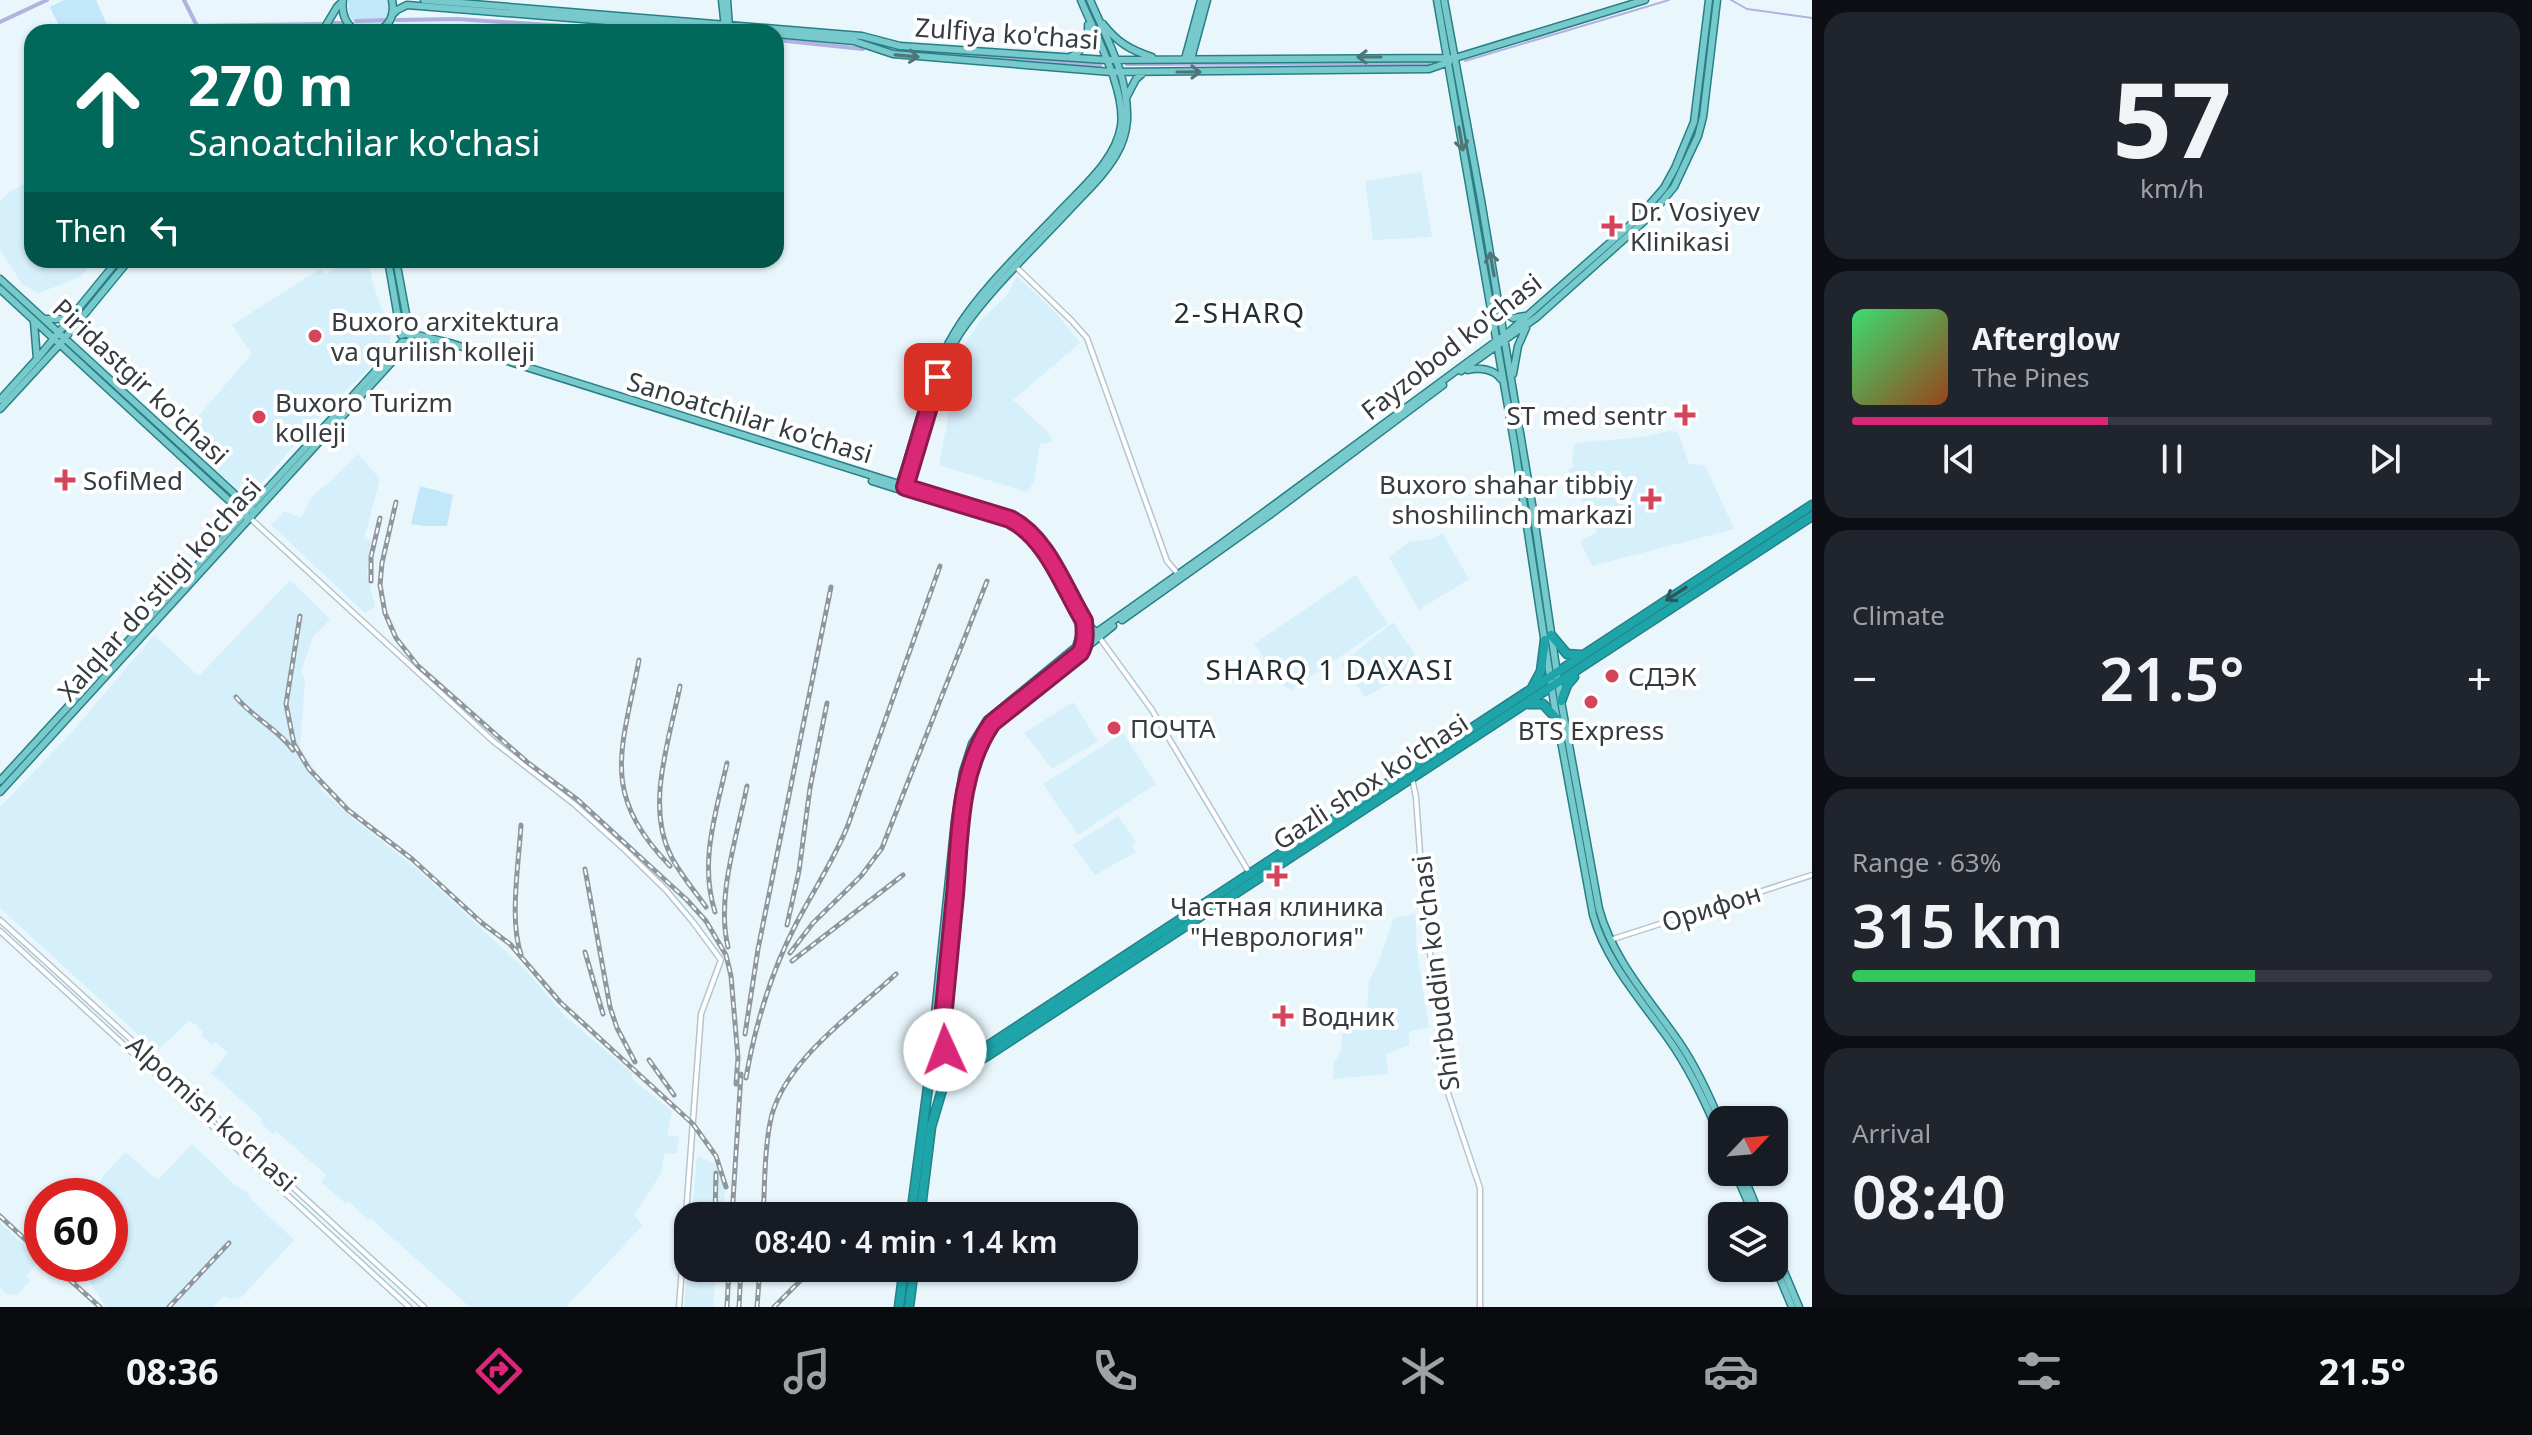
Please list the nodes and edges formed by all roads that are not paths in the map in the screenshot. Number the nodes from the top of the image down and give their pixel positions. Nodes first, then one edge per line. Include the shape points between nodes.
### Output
1 (392, 0) edge
2 (424, 0) edge
3 (725, 0) edge
4 (1081, 0) edge
5 (1090, 0) edge
6 (1204, 0) edge
7 (1437, 0) edge
8 (1444, 0) edge
9 (1645, 0) edge
10 (1709, 0) edge
11 (1717, 0) edge
12 (342, 1) edge
13 (392, 15) junction
14 (589, 16) junction
15 (1097, 16) junction
16 (1088, 17) junction
17 (327, 24) edge
18 (348, 24) edge
19 (388, 24) edge
20 (681, 24) edge
21 (727, 24) edge
22 (784, 31) edge
23 (1443, 34) junction
24 (784, 35) edge
25 (1429, 57) junction
26 (1069, 58) junction
27 (1159, 59) junction
28 (1188, 59) junction
29 (1450, 59) junction
30 (1106, 60) junction
31 (1117, 60) junction
32 (1434, 68) junction
33 (1111, 72) junction
34 (1120, 72) junction
35 (1145, 72) junction
36 (1450, 73) junction
37 (1126, 98) junction
38 (1014, 265) junction
39 (111, 268) edge
40 (122, 268) edge
41 (390, 268) edge
42 (397, 268) edge
43 (0, 279) edge
44 (0, 289) edge
45 (1500, 308) junction
46 (75, 312) junction
47 (1528, 315) junction
48 (32, 319) junction
49 (44, 319) junction
50 (1528, 324) junction
51 (59, 338) junction
52 (406, 338) junction
53 (1505, 338) junction
54 (1497, 344) junction
55 (37, 359) junction
56 (1460, 372) junction
57 (1508, 383) junction
58 (4, 398) edge
59 (0, 409) edge
60 (902, 488) junction
61 (1812, 505) edge
62 (250, 514) junction
63 (1812, 516) edge
64 (1180, 576) junction
65 (1083, 623) junction
66 (1096, 635) junction
67 (1548, 637) junction
68 (1084, 641) junction
69 (1078, 650) junction
70 (1585, 654) junction
71 (1580, 669) junction
72 (1554, 680) junction
73 (1530, 692) junction
74 (1561, 701) junction
75 (1525, 705) junction
76 (1557, 719) junction
77 (1412, 778) junction
78 (0, 781) edge
79 (0, 792) edge
80 (1250, 874) junction
81 (1812, 875) edge
82 (952, 896) junction
83 (0, 920) edge
84 (0, 931) edge
85 (1610, 940) junction
86 (1637, 989) junction
87 (943, 1041) junction
88 (968, 1052) junction
89 (946, 1055) junction
90 (930, 1068) junction
91 (948, 1079) junction
92 (1712, 1106) edge
93 (1708, 1107) edge
94 (913, 1202) edge
95 (922, 1202) edge
96 (1788, 1281) edge
97 (902, 1282) edge
98 (912, 1282) edge
99 (1782, 1282) edge
100 (409, 1307) edge
101 (424, 1307) edge
102 (679, 1307) edge
103 (899, 1307) edge
104 (909, 1307) edge
105 (1480, 1307) edge
106 (1792, 1307) edge
107 (1799, 1307) edge

1 - 13 main road
2 - 14 main road, Zulfiya ko'chasi
3 - 21 main road
4 - 16 main road
5 - 15 main road
6 - 28 main road
7 - 23 main road
8 - 29 main road
9 - 29 main road
10 - 47 main road, Fayzobod ko'chasi via 1694,122 1664,188 1638,218
11 - 50 main road, Fayzobod ko'chasi via 1703,117 1674,187 1650,216
12 - 17 main road
12 - 18 main road
13 - 14 main road, Zulfiya ko'chasi via 407,5
13 - 19 main road
14 - 20 main road, Zulfiya ko'chasi
15 - 27 main road via 1124,46
15 - 31 main road
16 - 26 main road via 1087,42
16 - 30 main road
22 - 26 main road, Zulfiya ko'chasi
23 - 25 main road via 1441,46
23 - 29 main road
24 -> 33 main road, Zulfiya ko'chasi via 854,41 893,54
25 -> 28 main road, Zulfiya ko'chasi
25 - 29 main road, Zulfiya ko'chasi
26 - 30 main road, Zulfiya ko'chasi
27 - 28 main road, Zulfiya ko'chasi
27 - 31 main road, Zulfiya ko'chasi
29 - 32 main road, Zulfiya ko'chasi
29 - 36 main road
45 -> 29 main road
30 - 31 main road, Zulfiya ko'chasi
30 - 33 main road
31 - 34 main road
35 -> 32 main road, Zulfiya ko'chasi
32 - 36 main road
33 - 34 main road, Zulfiya ko'chasi
33 - 38 main road via 1122,116 1113,148
34 - 35 main road, Zulfiya ko'chasi
34 - 37 main road
35 - 37 main road
36 -> 54 main road
37 - 38 main road via 1127,124 1116,156
38 - 60 main road via 950,351
38 - 64 street via 1087,338 1167,561
39 - 46 main road
40 - 51 main road
41 - 52 main road
42 - 52 main road
43 - 49 main road, Piridastgir ko'chasi
44 - 48 main road, Piridastgir ko'chasi
45 - 47 main road via 1513,318
45 - 53 main road
46 - 49 main road via 63,319
46 - 51 main road
47 - 53 main road, Fayzobod ko'chasi
48 - 51 main road, Piridastgir ko'chasi
48 - 55 main road
49 - 51 main road, Piridastgir ko'chasi
50 - 53 main road, Fayzobod ko'chasi
50 - 57 main road
51 - 55 main road
51 - 58 main road
51 - 62 main road, Piridastgir ko'chasi
52 - 60 main road, Sanoatchilar ko'chasi via 447,345
52 - 62 main road, Xalqlar do'stligi ko'chasi
53 - 54 main road, Fayzobod ko'chasi
53 - 57 main road
54 - 56 main road
54 - 57 main road
54 - 64 main road, Fayzobod ko'chasi
55 - 58 main road
56 - 57 main road via 1497,373
56 - 64 main road
57 - 67 main road
58 - 59 main road
60 - 65 main road, Sanoatchilar ko'chasi via 1022,529
61 -> 70 highway, Gazli shox ko'chasi
62 - 78 main road, Xalqlar do'stligi ko'chasi
62 - 79 main road, Xalqlar do'stligi ko'chasi
62 - 102 street via 493,741 625,850 666,890 721,960 701,1014
63 - 71 highway, Gazli shox ko'chasi
64 - 66 main road, Fayzobod ko'chasi
65 - 66 main road, Sanoatchilar ko'chasi
65 - 68 main road
65 - 69 main road
66 - 68 main road
66 - 69 main road
66 - 80 street via 1152,710
67 - 70 highway via 1567,654
67 - 72 main road
67 - 73 highway
68 - 69 main road
69 - 82 main road via 984,734 965,791
70 - 72 highway, Gazli shox ko'chasi
71 - 72 highway, Gazli shox ko'chasi
71 - 74 highway
72 - 73 highway, Gazli shox ko'chasi
72 - 74 main road
72 - 75 highway, Gazli shox ko'chasi
72 - 76 main road
73 - 80 highway, Gazli shox ko'chasi
74 - 85 main road via 1599,909
75 - 76 highway via 1543,704
75 - 77 highway, Gazli shox ko'chasi
76 - 86 main road via 1595,923 1609,953
77 - 91 highway, Gazli shox ko'chasi
77 - 105 street, Shirbuddin ko'chasi via 1441,1056 1451,1105 1480,1188
80 - 88 highway, Gazli shox ko'chasi via 986,1047
81 - 85 street, Орифон
82 - 87 main road
82 - 90 main road
83 - 101 street, Alpomish ko'chasi
84 - 100 street, Alpomish ko'chasi
85 - 86 main road
86 - 92 main road via 1687,1055
86 - 93 main road
87 - 88 highway
87 - 89 main road
88 - 89 highway, Gazli shox ko'chasi
89 - 90 highway via 936,1056
89 - 91 highway via 954,1065
90 - 91 highway via 936,1079
90 - 94 highway
91 - 95 highway via 933,1115
96 - 107 main road
97 - 103 highway
98 - 104 highway
99 - 106 main road

